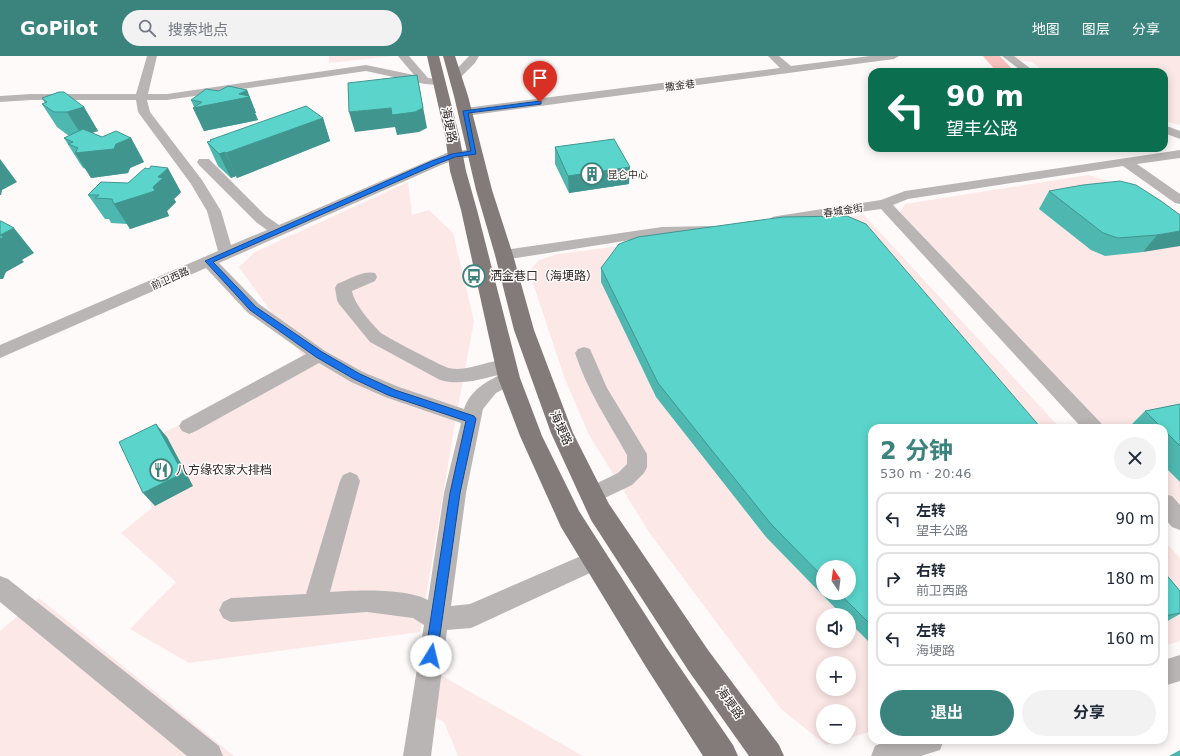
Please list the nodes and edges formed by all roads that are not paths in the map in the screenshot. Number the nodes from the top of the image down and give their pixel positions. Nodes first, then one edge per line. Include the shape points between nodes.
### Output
1 (152, 56) edge
2 (403, 56) edge
3 (418, 56) edge
4 (433, 56) edge
5 (449, 56) edge
6 (460, 56) edge
7 (474, 56) edge
8 (772, 56) edge
9 (894, 56) edge
10 (1007, 56) edge
11 (1024, 68) edge
12 (789, 70) junction
13 (455, 77) junction
14 (434, 80) junction
15 (141, 97) junction
16 (0, 99) edge
17 (465, 112) junction
18 (1168, 130) edge
19 (1180, 135) edge
20 (464, 154) junction
21 (1180, 154) edge
22 (204, 162) dead end
23 (1125, 162) junction
24 (1180, 200) edge
25 (884, 204) junction
26 (763, 223) edge
27 (725, 228) edge
28 (278, 231) junction
29 (226, 253) junction
30 (504, 255) junction
31 (208, 261) junction
32 (369, 277) dead end
33 (0, 352) edge
34 (584, 353) dead end
35 (319, 355) junction
36 (508, 372) junction
37 (471, 419) junction
38 (1090, 424) edge
39 (189, 426) dead end
40 (350, 481) dead end
41 (592, 495) junction
42 (1168, 507) edge
43 (1180, 520) edge
44 (596, 560) junction
45 (0, 587) edge
46 (315, 604) junction
47 (230, 610) dead end
48 (436, 619) junction
49 (1180, 668) edge
50 (1168, 672) edge
51 (916, 744) edge
52 (208, 756) edge
53 (417, 756) edge
54 (722, 756) edge
55 (768, 756) edge
56 (885, 756) edge

1 - 15 street
2 - 14 street
3 - 14 main road
4 - 14 main road, 海埂路
5 - 13 main road, 海埂路
6 - 13 main road
7 - 13 street
8 - 12 street
9 - 12 street, 撒金巷
10 - 11 street
12 - 17 street, 撒金巷
13 - 17 main road, 海埂路
14 - 15 street via 366,68 167,97
14 - 20 main road, 海埂路 via 452,135
15 - 16 street
15 - 29 street via 144,112 197,183 214,211
17 - 20 main road, 海埂路
18 - 19 street
20 - 28 street, 前卫西路
20 - 30 main road, 海埂路
20 - 36 main road, 海埂路
21 - 23 street, 春城金街
22 - 28 street via 262,219
23 - 24 street
23 - 25 street, 春城金街 via 905,195
25 - 26 street, 春城金街
25 - 38 street
27 - 30 street via 662,231
28 - 29 street, 前卫西路
29 - 31 street, 前卫西路
30 - 41 main road, 海埂路 via 524,330 546,394
31 - 33 street, 前卫西路
31 - 35 street via 253,308
32 - 36 street via 343,288 345,300 376,338 446,375
34 - 41 street via 599,390 637,454 637,467 625,479
35 - 37 street via 357,377 392,392
35 - 39 street
36 - 37 street via 489,388 474,408
36 - 44 main road, 海埂路 via 531,436 570,519
37 - 48 street via 455,493
40 - 46 street
41 - 55 main road, 海埂路 via 600,512 698,660
42 - 43 street
44 - 48 street via 471,616
44 - 54 main road, 海埂路
45 - 52 street
46 - 47 street
46 - 48 street via 367,602 417,607
48 - 53 street
49 - 50 street
51 - 56 street

